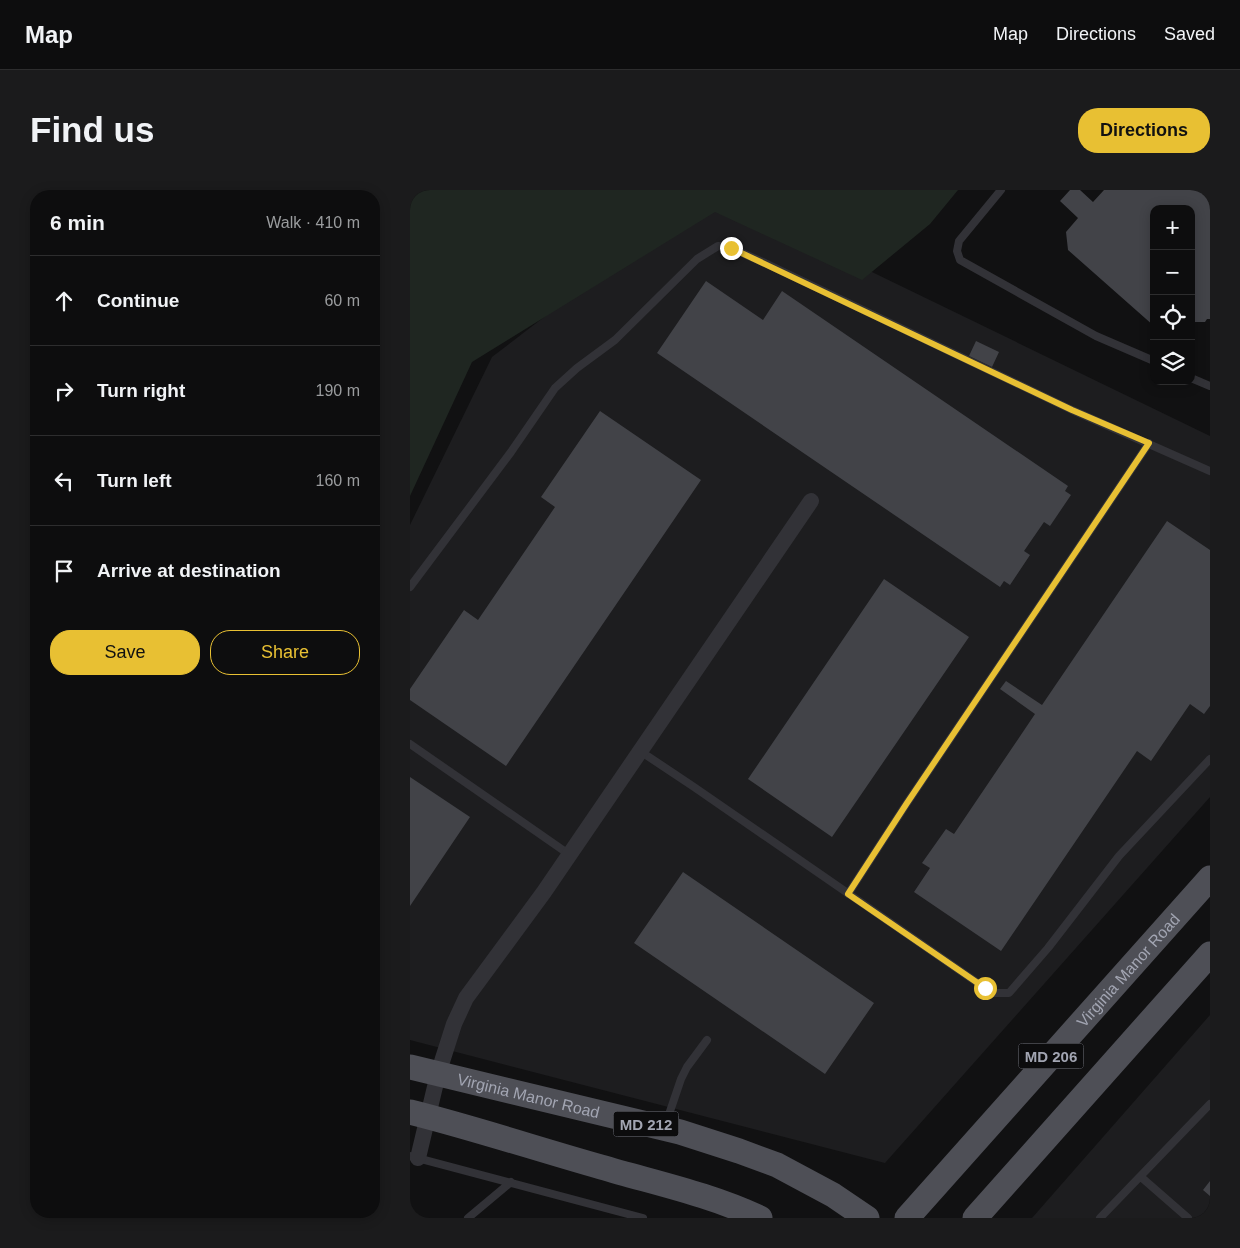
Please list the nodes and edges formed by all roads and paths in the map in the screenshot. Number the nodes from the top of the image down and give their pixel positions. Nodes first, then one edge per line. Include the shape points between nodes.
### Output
1 (1001, 190) edge
2 (1150, 359) edge
3 (1195, 380) edge
4 (1210, 386) edge
5 (1149, 443) junction
6 (1210, 471) edge
7 (811, 501) dead end
8 (410, 587) edge
9 (410, 744) edge
10 (640, 751) junction
11 (1210, 759) edge
12 (570, 855) junction
13 (1210, 878) edge
14 (848, 894) junction
15 (1210, 954) edge
16 (707, 1040) dead end
17 (410, 1067) edge
18 (438, 1074) junction
19 (1210, 1104) edge
20 (419, 1114) edge
21 (664, 1128) junction
22 (414, 1157) edge
23 (1140, 1176) junction
24 (511, 1182) junction
25 (468, 1218) edge
26 (643, 1218) edge
27 (760, 1218) edge
28 (867, 1218) edge
29 (908, 1218) edge
30 (975, 1218) edge
31 (1100, 1218) edge
32 (1188, 1218) edge

1 - 2 lane via 959,241 960,260 1096,336
3 - 4 lane
5 - 6 lane
5 - 8 lane via 1072,410 764,263 731,248 718,246 697,259 615,340 555,388
5 - 14 lane
7 - 10 street
9 - 12 lane
10 - 12 street
10 - 14 lane
11 - 14 lane via 1119,856 1009,993 994,993 985,988
12 - 18 street via 466,998
13 - 29 main road, Virginia Manor Road / MD 206
15 - 30 main road, MD 206
16 - 21 lane via 681,1079
17 - 18 main road, Virginia Manor Road / MD 212
18 - 20 street
18 - 21 main road, Virginia Manor Road / MD 212
19 - 23 lane
20 - 22 street
20 - 27 main road via 683,1189
21 - 28 main road, Virginia Manor Road / MD 212 via 777,1165 833,1195
22 - 24 lane
23 - 31 lane
23 - 32 lane
24 - 25 lane
24 - 26 lane

